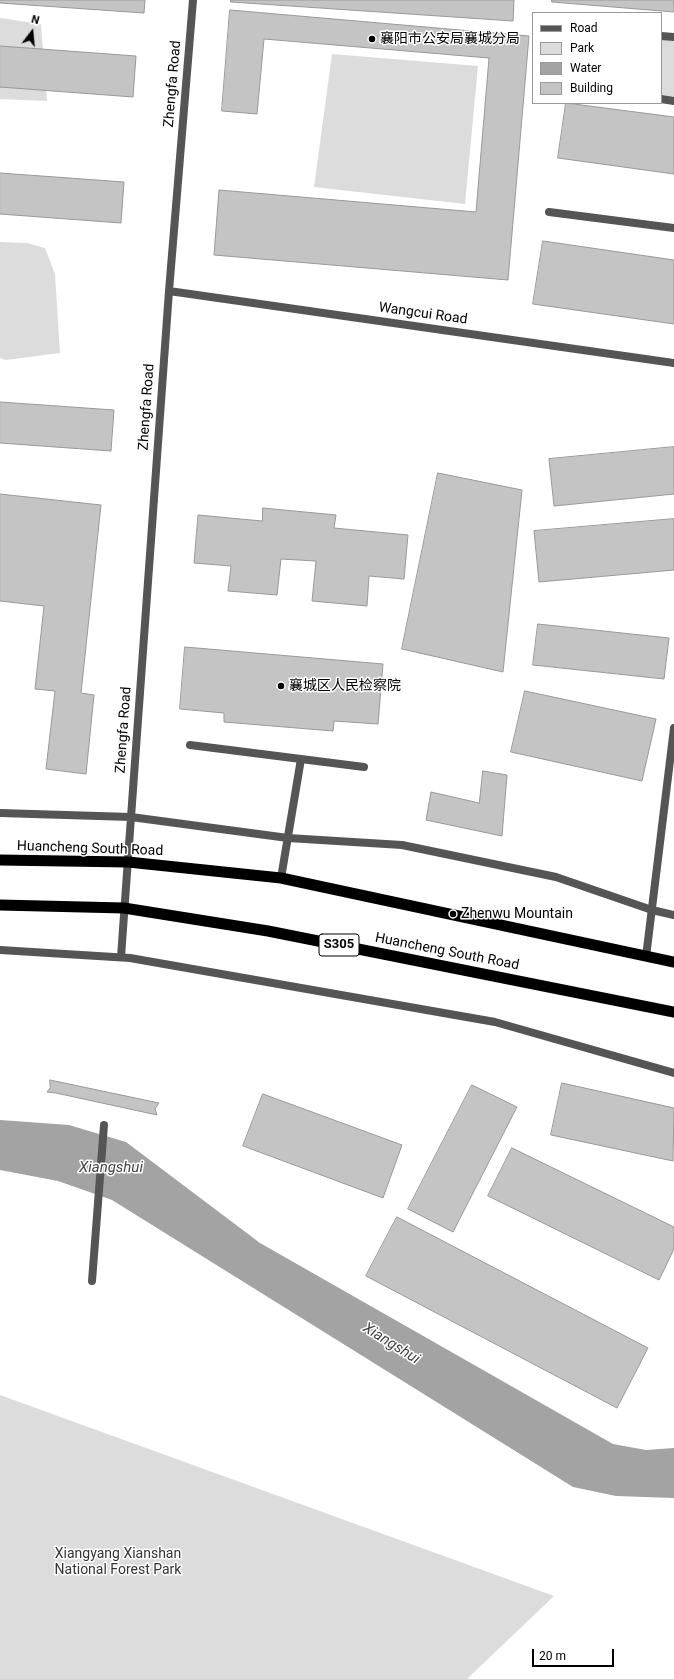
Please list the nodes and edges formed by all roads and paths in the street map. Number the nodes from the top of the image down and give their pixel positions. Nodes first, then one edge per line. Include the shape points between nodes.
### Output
1 (193, 0) edge
2 (662, 36) edge
3 (674, 37) edge
4 (662, 99) edge
5 (674, 101) edge
6 (549, 212) dead end
7 (674, 228) edge
8 (169, 290) junction
9 (674, 363) edge
10 (674, 728) edge
11 (190, 745) dead end
12 (302, 759) junction
13 (364, 768) dead end
14 (0, 813) edge
15 (131, 817) junction
16 (288, 838) junction
17 (0, 860) edge
18 (128, 862) junction
19 (281, 878) junction
20 (0, 905) edge
21 (124, 908) junction
22 (652, 910) junction
23 (674, 915) edge
24 (0, 950) edge
25 (121, 957) junction
26 (646, 957) junction
27 (674, 962) edge
28 (674, 1012) edge
29 (674, 1073) edge
30 (104, 1125) dead end
31 (92, 1281) dead end

1 - 8 street, Zhengfa Road
2 - 3 street
4 - 5 street
6 - 7 street
8 - 9 street, Wangcui Road
8 - 15 street, Zhengfa Road
10 - 22 street
11 - 12 street
12 - 13 street
12 - 16 street
14 - 15 street
15 - 16 street
15 - 18 street, Zhengfa Road
16 - 19 street
16 - 22 street via 402,845 556,877
17 - 18 highway, Huancheng South Road
18 - 19 highway, Huancheng South Road
18 - 21 street, Zhengfa Road
19 - 26 highway, Huancheng South Road
20 - 21 highway, Huancheng South Road / S305
21 - 25 street, Zhengfa Road
21 - 28 highway, Huancheng South Road / S305 via 268,931
22 - 23 street
22 - 26 street
24 - 25 street
25 - 29 street via 495,1022
26 - 27 highway, Huancheng South Road
30 - 31 street

